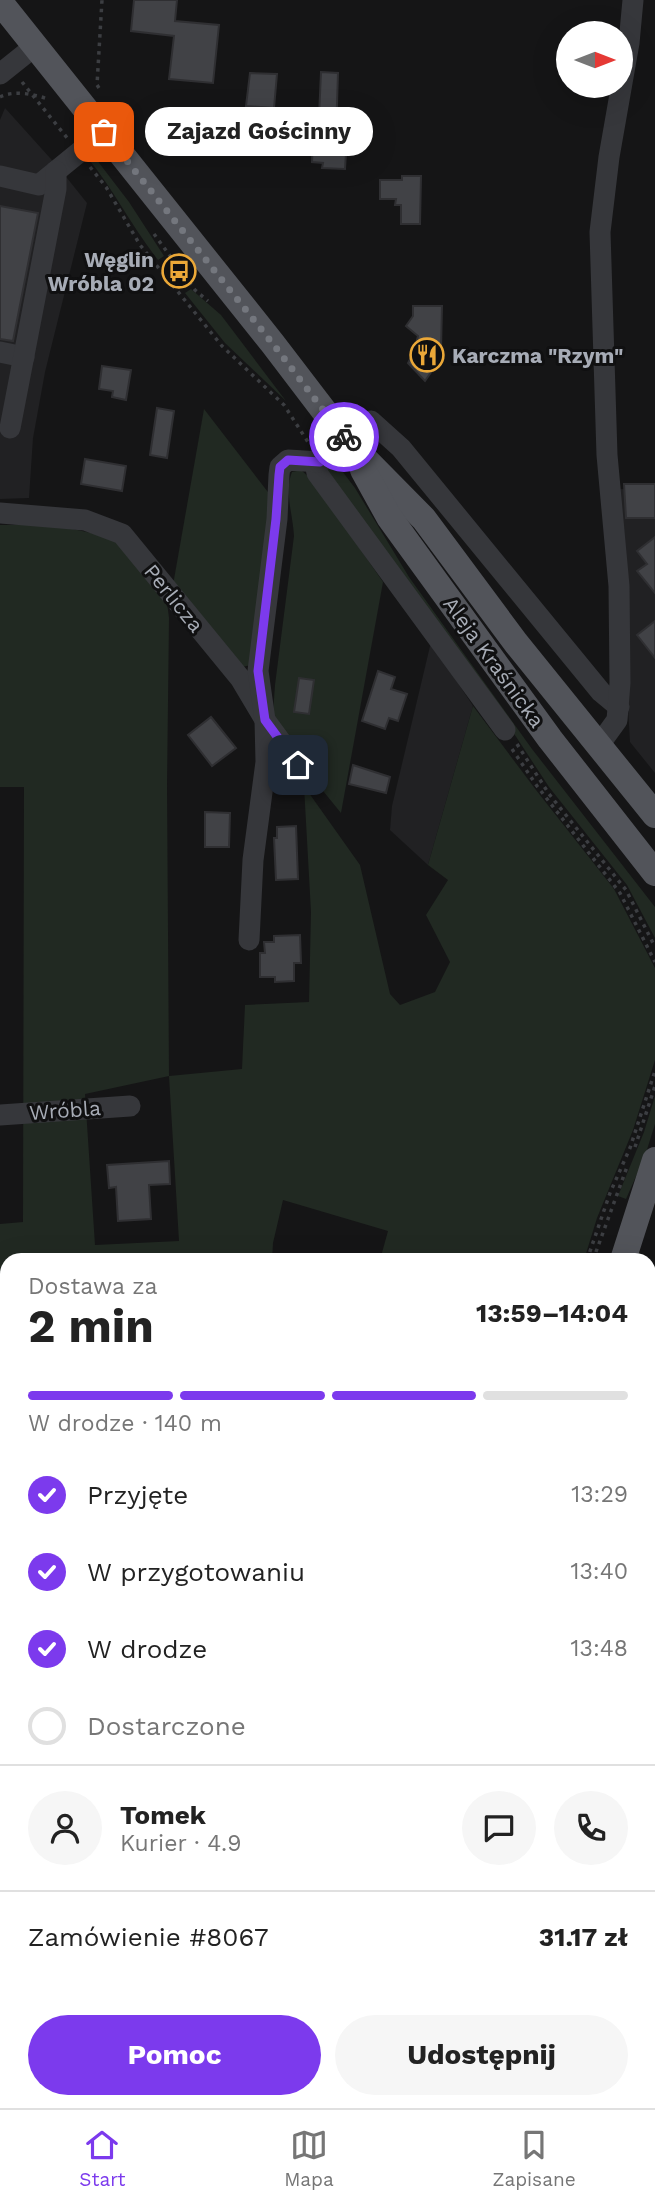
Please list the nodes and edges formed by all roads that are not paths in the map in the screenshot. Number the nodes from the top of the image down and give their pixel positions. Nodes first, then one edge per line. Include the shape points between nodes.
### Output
1 (633, 0) edge
2 (0, 2) edge
3 (35, 47) junction
4 (5, 70) edge
5 (104, 132) junction
6 (56, 171) junction
7 (0, 176) edge
8 (0, 352) edge
9 (24, 357) junction
10 (10, 428) dead end
11 (347, 441) junction
12 (320, 462) junction
13 (0, 513) edge
14 (619, 706) junction
15 (265, 720) junction
16 (505, 730) road end
17 (599, 745) junction
18 (298, 765) dead end
19 (655, 815) edge
20 (655, 873) edge
21 (249, 940) dead end
22 (130, 1106) dead end
23 (0, 1115) edge
24 (655, 1160) edge
25 (625, 1253) edge

1 - 14 street via 600,232 607,454 619,586
2 - 3 main road, Aleja Kraśnicka
3 - 4 street
3 - 5 main road, Aleja Kraśnicka
5 - 6 street
5 - 11 main road, Aleja Kraśnicka
6 - 7 street via 39,185
6 - 9 street
8 - 9 street
9 - 10 street
11 - 12 street
11 - 14 street via 371,421 401,448 601,692
11 - 17 main road, Aleja Kraśnicka via 424,519
11 - 20 main road, Aleja Kraśnicka via 389,517 550,739
12 - 15 street via 288,460 280,467 258,671
12 - 16 street via 316,468 322,481
13 - 15 street, Perlicza via 85,520 122,534 240,678
14 - 17 street via 617,720
15 - 18 street, Perlicza
15 - 21 street via 266,762 253,860
17 - 19 main road, Aleja Kraśnicka
22 - 23 street, Wróbla
24 - 25 main road

